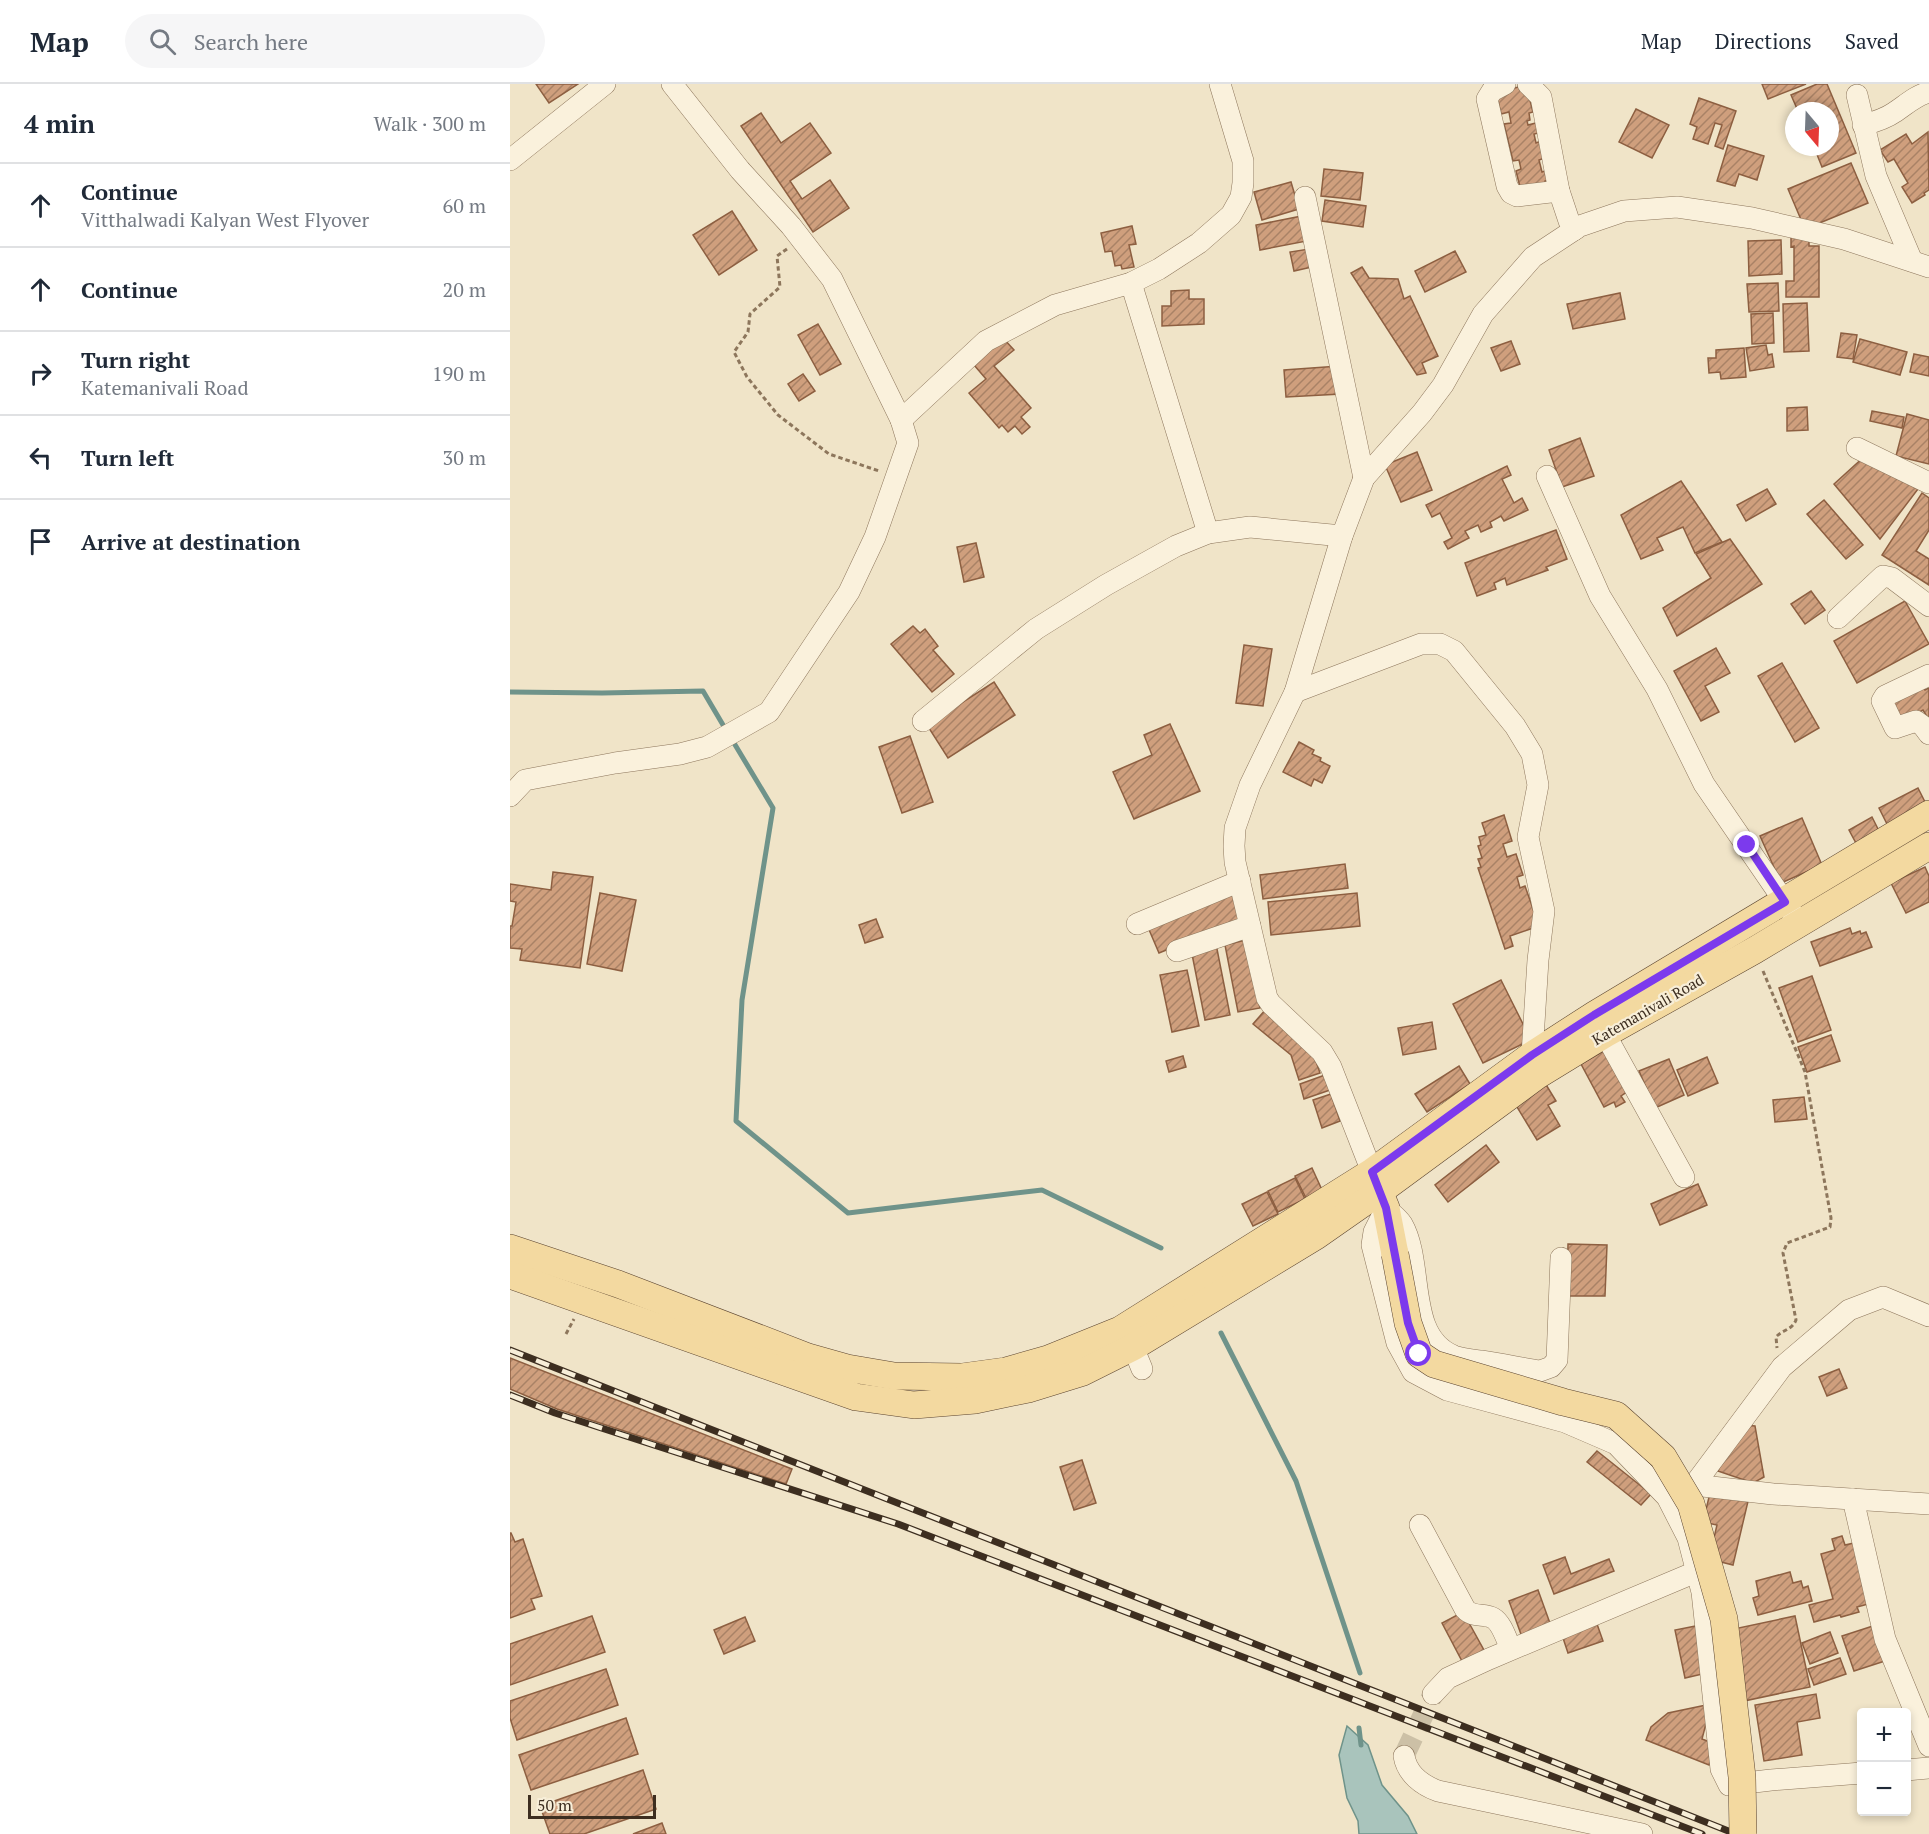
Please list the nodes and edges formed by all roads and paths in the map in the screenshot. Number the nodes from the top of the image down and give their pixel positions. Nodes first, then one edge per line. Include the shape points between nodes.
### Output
1 (605, 84) edge
2 (672, 84) edge
3 (1220, 84) edge
4 (1505, 84) edge
5 (1528, 84) edge
6 (1929, 92) edge
7 (1857, 95) dead end
8 (1863, 125) junction
9 (510, 160) edge
10 (1559, 191) junction
11 (1305, 197) dead end
12 (1574, 230) junction
13 (801, 239) junction
14 (1920, 264) edge
15 (1131, 283) junction
16 (901, 420) junction
17 (1857, 448) dead end
18 (1547, 476) dead end
19 (895, 477) junction
20 (1364, 478) junction
21 (1929, 483) edge
22 (1208, 533) junction
23 (1342, 536) junction
24 (1929, 606) edge
25 (1838, 618) dead end
26 (1929, 675) edge
27 (1295, 692) junction
28 (923, 721) dead end
29 (1929, 734) edge
30 (510, 796) edge
31 (1929, 814) edge
32 (1929, 846) edge
33 (1240, 881) junction
34 (1792, 912) junction
35 (1137, 924) dead end
36 (1250, 926) junction
37 (1755, 950) junction
38 (1177, 951) dead end
39 (1605, 1034) junction
40 (1532, 1055) junction
41 (1684, 1177) dead end
42 (1379, 1191) junction
43 (510, 1248) edge
44 (1561, 1258) dead end
45 (510, 1275) edge
46 (1929, 1316) edge
47 (1782, 1367) junction
48 (843, 1380) junction
49 (1694, 1485) junction
50 (1667, 1497) junction
51 (1853, 1499) junction
52 (1929, 1504) edge
53 (1420, 1525) dead end
54 (1698, 1571) junction
55 (1512, 1617) dead end
56 (1517, 1647) junction
57 (1433, 1694) tunnel mouth
58 (1929, 1746) edge
59 (1404, 1756) dead end
60 (1929, 1768) edge
61 (1911, 1770) edge
62 (1857, 1773) edge
63 (1642, 1834) edge
64 (1743, 1834) edge

1 - 9 street
2 - 13 street
3 - 15 street via 1243,161 1241,197 1231,215 1200,243
4 - 10 street via 1487,99 1507,186 1517,196
5 - 10 street via 1541,97
6 - 8 street via 1917,95 1894,113
7 - 8 street
8 - 14 street via 1876,176
10 - 12 street
11 - 20 street
12 - 14 street via 1624,210 1677,207 1752,218 1844,239
12 - 20 street via 1533,256 1484,314 1443,386 1422,414
13 - 16 street via 832,279
13 - 19 path via 777,255 780,287 750,314 748,332 734,352 747,377 778,415 829,454
15 - 16 street via 1055,305 986,341
15 - 22 street
16 - 19 street via 908,442
17 - 21 street
18 - 34 street via 1600,596 1657,689 1704,784
19 - 30 street via 875,537 849,592 769,712 706,747 525,780
20 - 23 street
22 - 23 street via 1250,527
22 - 28 street via 1116,579 1036,629
23 - 27 street
24 - 25 street via 1892,578 1883,576
26 - 29 street via 1882,701 1895,728 1916,721
27 - 33 street via 1250,785 1235,828
27 - 40 street via 1421,644 1440,644 1454,651 1515,726 1532,754 1538,785 1528,837 1544,911
31 - 34 main road, Katemanivali Road
32 - 34 main road, Katemanivali Road
33 - 35 street
33 - 36 street
34 - 37 main road, Katemanivali Road
34 - 40 main road, Katemanivali Road via 1604,1009
36 - 38 street
36 - 42 street via 1267,998 1322,1052 1331,1067
37 - 39 main road, Katemanivali Road
37 - 47 path via 1805,1072 1832,1218 1830,1227 1784,1247 1796,1320 1794,1326 1776,1337
39 - 41 street
39 - 42 main road, Katemanivali Road via 1538,1075
40 - 42 main road, Katemanivali Road
42 - 44 street via 1401,1223 1410,1246 1422,1319 1430,1338 1454,1356 1540,1371 1551,1367 1557,1360
42 - 48 main road via 1316,1236 1224,1279 1132,1349 1083,1372 975,1400 914,1405 856,1397
42 - 50 street via 1372,1245 1397,1343 1413,1372 1447,1390 1565,1422 1616,1444
42 - 64 main road, bridge via 1408,1323 1419,1354 1434,1364 1616,1415 1663,1457 1691,1504 1724,1619 1742,1777
43 - 48 main road via 618,1284 808,1357
45 - 48 main road
46 - 47 street via 1883,1297 1849,1310
47 - 49 street
49 - 50 street
49 - 51 street
50 - 54 street via 1688,1538
51 - 52 street
51 - 58 street via 1885,1639
53 - 56 street via 1465,1609 1470,1614 1492,1617
54 - 56 street
54 - 62 street via 1721,1769 1729,1785
55 - 56 street
56 - 57 street via 1448,1678
59 - 63 street via 1410,1772 1432,1789
60 - 61 street

